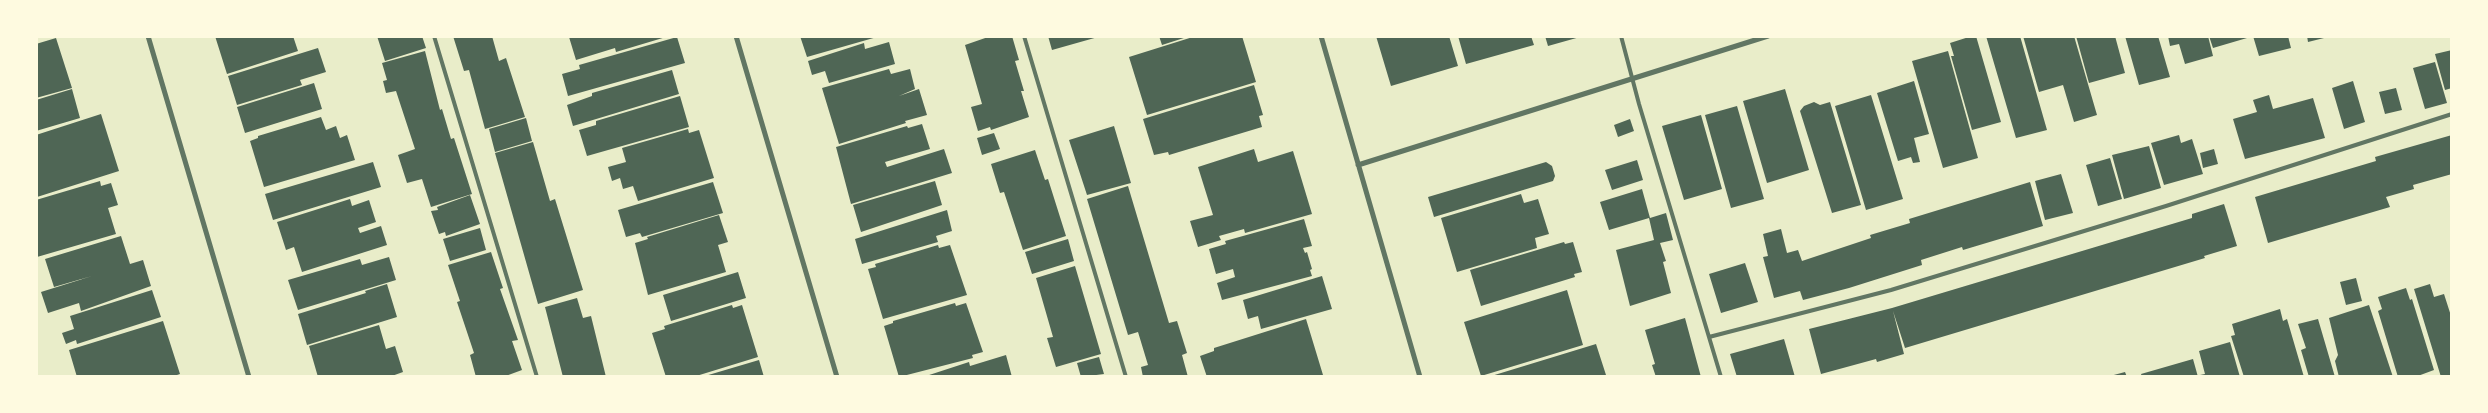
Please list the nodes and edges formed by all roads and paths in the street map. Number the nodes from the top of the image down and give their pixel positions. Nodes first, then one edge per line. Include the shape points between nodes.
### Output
1 (148, 36) edge
2 (434, 36) edge
3 (736, 36) edge
4 (1024, 36) edge
5 (1320, 36) edge
6 (1621, 36) edge
7 (1768, 36) edge
8 (1632, 80) junction
9 (2452, 114) edge
10 (1358, 165) junction
11 (1709, 337) junction
12 (249, 377) edge
13 (537, 377) edge
14 (837, 377) edge
15 (1126, 377) edge
16 (1420, 377) edge
17 (1720, 377) edge

1 - 12 street
2 - 13 lane
3 - 14 street
4 - 15 lane
5 - 10 street
6 - 8 lane
7 - 8 street
8 - 10 street
8 - 11 lane
9 - 11 lane via 1892,290
10 - 16 street
11 - 17 lane

